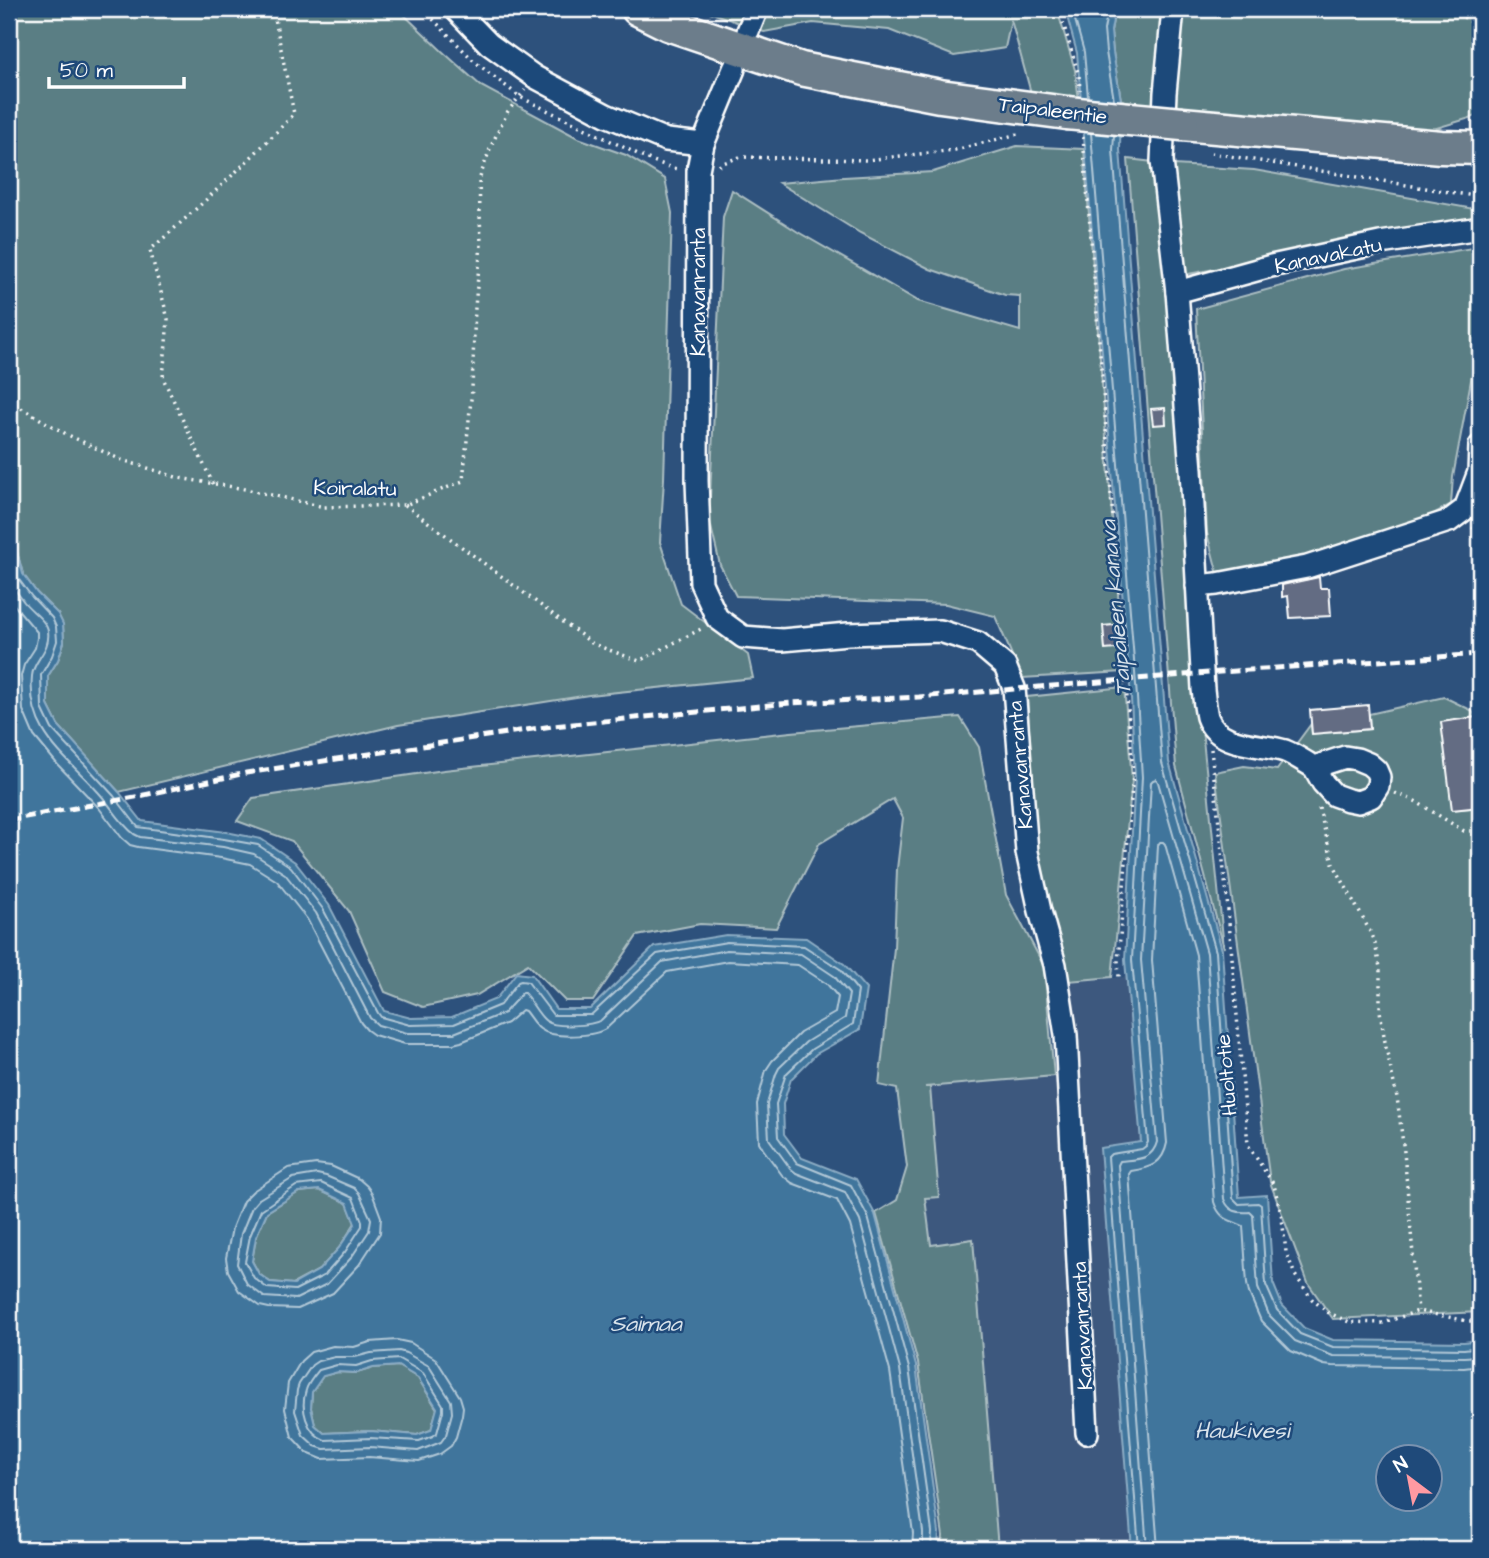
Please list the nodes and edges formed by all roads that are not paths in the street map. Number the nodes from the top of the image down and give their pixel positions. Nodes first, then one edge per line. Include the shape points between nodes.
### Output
1 (455, 9) edge
2 (638, 9) edge
3 (757, 9) edge
4 (1172, 9) edge
5 (748, 31) dead end
6 (734, 69) dead end
7 (703, 144) junction
8 (1480, 148) edge
9 (1480, 229) edge
10 (1177, 292) junction
11 (1480, 446) edge
12 (1197, 586) junction
13 (1314, 767) junction
14 (1087, 1433) dead end

1 - 7 street via 489,44 535,77 666,140
2 - 8 highway, Taipaleentie, bridge via 668,24 801,69 940,96 1077,116
3 - 5 street
4 - 10 street via 1162,161
6 - 7 street, Kanavanranta
7 - 14 street, Kanavanranta via 698,170 697,481 701,583 717,618 743,637 782,640 940,631 978,643 1005,666 1014,688 1027,852 1055,965 1066,1035
9 - 10 street, Kanavakatu via 1380,243
10 - 12 street
11 - 12 street via 1479,472 1465,509 1449,521 1307,567
12 - 13 street via 1208,719 1220,735 1287,752
13 - 13 street via 1345,757 1357,759 1376,770 1378,786 1371,797 1348,800 1334,795

